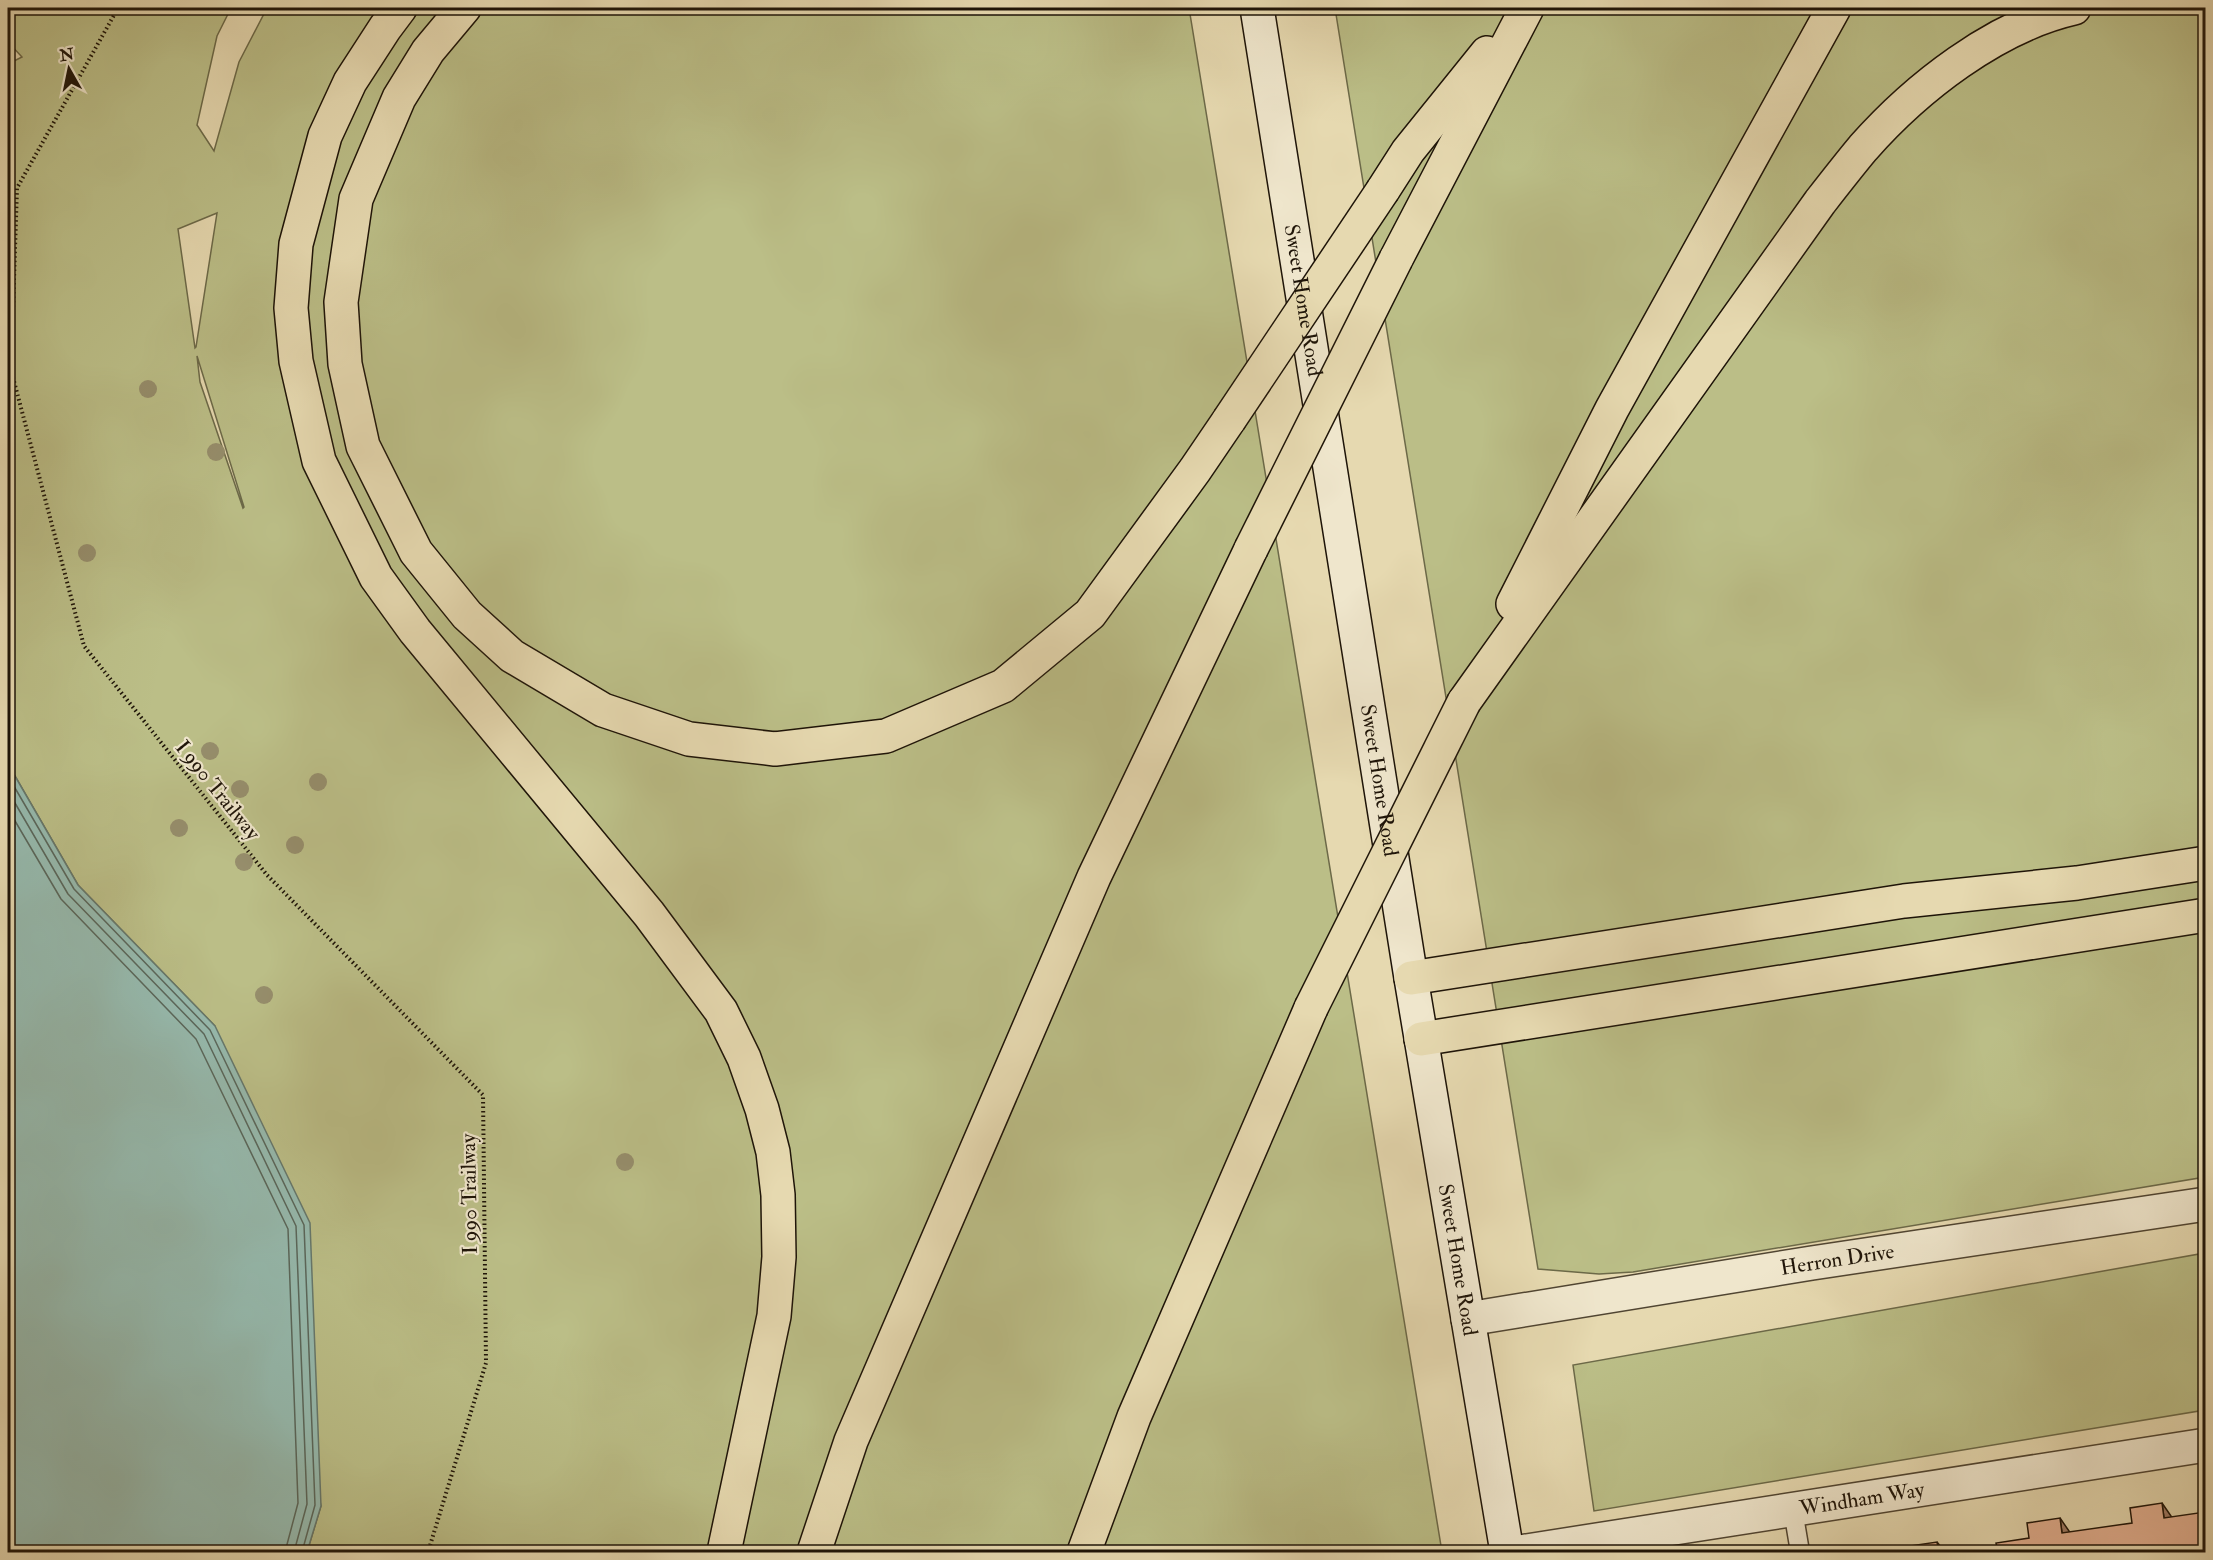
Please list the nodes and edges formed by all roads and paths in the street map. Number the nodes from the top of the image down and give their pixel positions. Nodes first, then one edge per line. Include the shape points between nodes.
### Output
1 (118, 8) edge
2 (400, 8) edge
3 (464, 8) edge
4 (1257, 8) edge
5 (1525, 8) edge
6 (1834, 8) edge
7 (2074, 8) edge
8 (1464, 702) junction
9 (2205, 863) edge
10 (2205, 915) edge
11 (1411, 978) junction
12 (1421, 1039) junction
13 (2205, 1204) edge
14 (1468, 1319) junction
15 (2205, 1445) edge
16 (1793, 1510) junction
17 (428, 1552) edge
18 (724, 1552) edge
19 (814, 1552) edge
20 (1084, 1552) edge
21 (1507, 1552) edge
22 (1520, 1552) edge
23 (1800, 1552) edge

1 - 17 path, I 990 Trailway via 16,188 11,370 84,646 267,875 483,1095 486,1363
2 - 18 highway via 350,82 325,136 296,244 291,308 296,361 319,460 376,576 415,631 649,914 721,1011 744,1058 772,1152 778,1195 779,1257 774,1316
3 - 5 highway, bridge via 428,51 399,98 356,199 342,302 345,364 363,446 416,552 467,615 512,656 603,710 689,739 775,749 886,736 1003,686 1090,614 1195,470 1408,151
4 - 11 main road, Sweet Home Road
5 - 19 highway, bridge via 1251,549 1094,877 851,1441
6 - 8 highway via 1612,409
7 - 8 highway via 2053,12 2006,34 1962,61 1910,101 1864,148 1820,202
8 - 20 highway, bridge via 1311,1008 1134,1417
9 - 11 highway via 2077,883 1904,901
10 - 12 highway
11 - 12 main road, Sweet Home Road
12 - 14 main road, Sweet Home Road
13 - 14 main road, Herron Drive
14 - 21 main road, Sweet Home Road
15 - 16 main road, Windham Way
16 - 22 main road, Windham Way
16 - 23 lane

